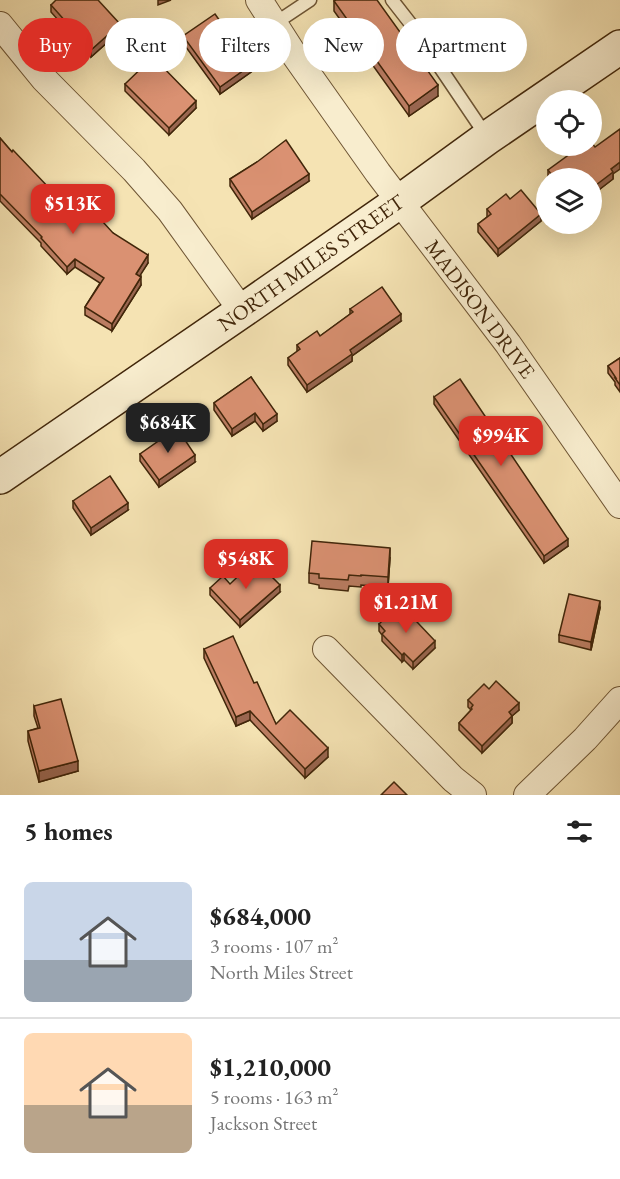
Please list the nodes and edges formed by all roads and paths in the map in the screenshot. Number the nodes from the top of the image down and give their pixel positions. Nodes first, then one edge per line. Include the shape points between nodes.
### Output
1 (259, 0) edge
2 (310, 0) edge
3 (392, 0) edge
4 (270, 18) edge
5 (283, 18) edge
6 (0, 26) edge
7 (620, 47) edge
8 (291, 48) edge
9 (488, 138) junction
10 (399, 202) junction
11 (242, 311) junction
12 (0, 477) edge
13 (620, 505) edge
14 (326, 649) dead end
15 (620, 700) edge
16 (472, 795) edge
17 (527, 795) edge

1 - 4 street, MADISON DRIVE
2 - 5 lane
3 - 9 lane
6 - 11 street via 44,78 171,210
7 - 9 main road, NORTH MILES STREET
8 - 10 street, MADISON DRIVE
9 - 10 main road, NORTH MILES STREET
10 - 11 main road, NORTH MILES STREET
10 - 13 street, MADISON DRIVE via 508,344
11 - 12 main road, NORTH MILES STREET
14 - 16 street
15 - 17 street

